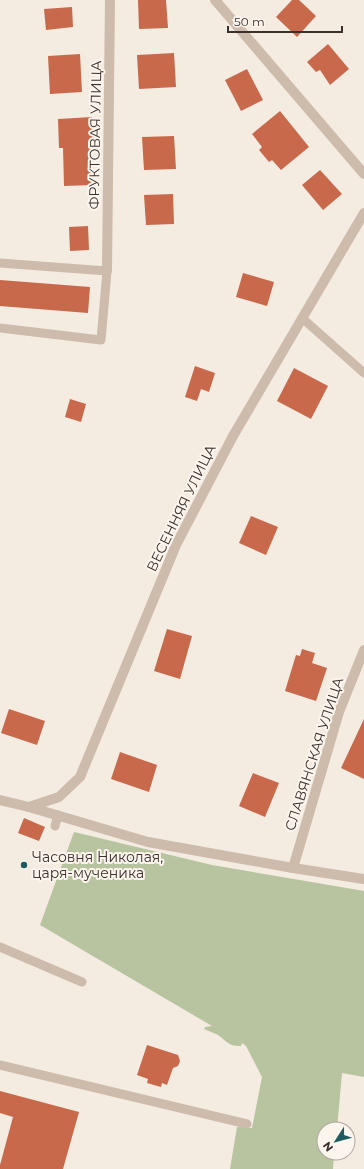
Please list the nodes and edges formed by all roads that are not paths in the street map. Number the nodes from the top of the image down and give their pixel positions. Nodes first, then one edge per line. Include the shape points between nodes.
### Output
1 (110, 0) edge
2 (215, 0) edge
3 (364, 174) edge
4 (364, 213) edge
5 (0, 263) edge
6 (107, 270) junction
7 (302, 318) junction
8 (0, 328) edge
9 (364, 373) edge
10 (364, 650) edge
11 (0, 800) edge
12 (29, 807) junction
13 (58, 815) junction
14 (55, 826) dead end
15 (292, 868) junction
16 (364, 879) edge
17 (0, 948) edge
18 (82, 982) dead end
19 (0, 1064) edge
20 (247, 1124) dead end

1 - 6 street, ФРУКТОВАЯ УЛИЦА
2 - 3 street
4 - 7 street, ВЕСЕННЯЯ УЛИЦА
5 - 6 lane
6 - 8 lane via 101,340
7 - 9 lane
7 - 12 street, ВЕСЕННЯЯ УЛИЦА via 233,436 176,545 80,777 59,797
10 - 15 street, СЛАВЯНСКАЯ УЛИЦА via 339,712
11 - 12 street
12 - 13 street
13 - 14 lane
13 - 15 street via 148,842
15 - 16 street
17 - 18 lane
19 - 20 lane

